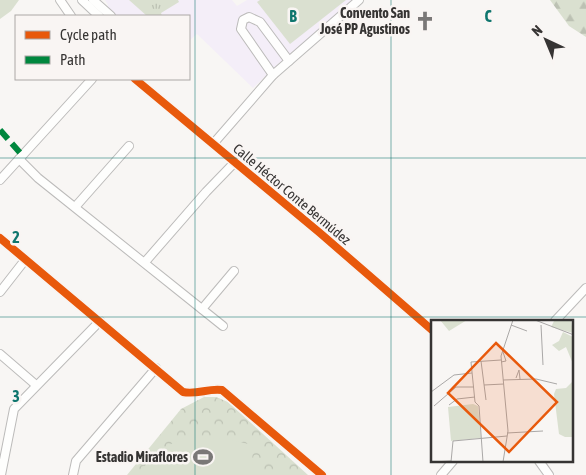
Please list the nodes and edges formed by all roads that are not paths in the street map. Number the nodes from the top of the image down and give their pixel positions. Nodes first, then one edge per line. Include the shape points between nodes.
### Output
1 (60, 0) edge
2 (82, 0) edge
3 (93, 0) edge
4 (359, 0) edge
5 (69, 15) edge
6 (98, 15) edge
7 (110, 15) edge
8 (289, 61) junction
9 (273, 75) junction
10 (91, 80) edge
11 (136, 80) edge
12 (213, 144) junction
13 (129, 146) dead end
14 (19, 159) junction
15 (235, 162) junction
16 (0, 180) edge
17 (76, 206) junction
18 (0, 238) edge
19 (26, 260) junction
20 (145, 262) junction
21 (234, 271) dead end
22 (586, 288) edge
23 (0, 292) edge
24 (202, 309) junction
25 (556, 320) edge
26 (100, 321) junction
27 (223, 326) dead end
28 (431, 329) edge
29 (0, 354) edge
30 (156, 368) junction
31 (36, 385) junction
32 (452, 462) edge
33 (540, 462) edge
34 (1, 475) edge
35 (73, 475) edge
36 (322, 475) edge
37 (441, 475) edge
38 (549, 475) edge

1 - 5 street
2 - 6 street
3 - 7 street
4 - 8 street
8 - 9 street
8 - 9 street via 260,22 249,17 243,20 241,29
9 - 12 street
10 - 14 street
11 - 12 street, Calle Héctor Conte Bermúdez
12 - 15 street, Calle Héctor Conte Bermúdez
13 - 17 street
14 - 16 street
14 - 17 street via 38,178
15 - 20 street
15 - 28 street, Calle Héctor Conte Bermúdez
17 - 20 street
18 - 19 street
19 - 23 street
19 - 26 street
20 - 24 street
21 - 24 street
22 - 25 street
24 - 27 street
26 - 30 street
26 - 31 street
29 - 31 street
30 - 35 street via 76,460
30 - 36 street via 183,392 196,393 211,388 222,390
31 - 34 street via 14,409
32 - 37 street
33 - 38 street

